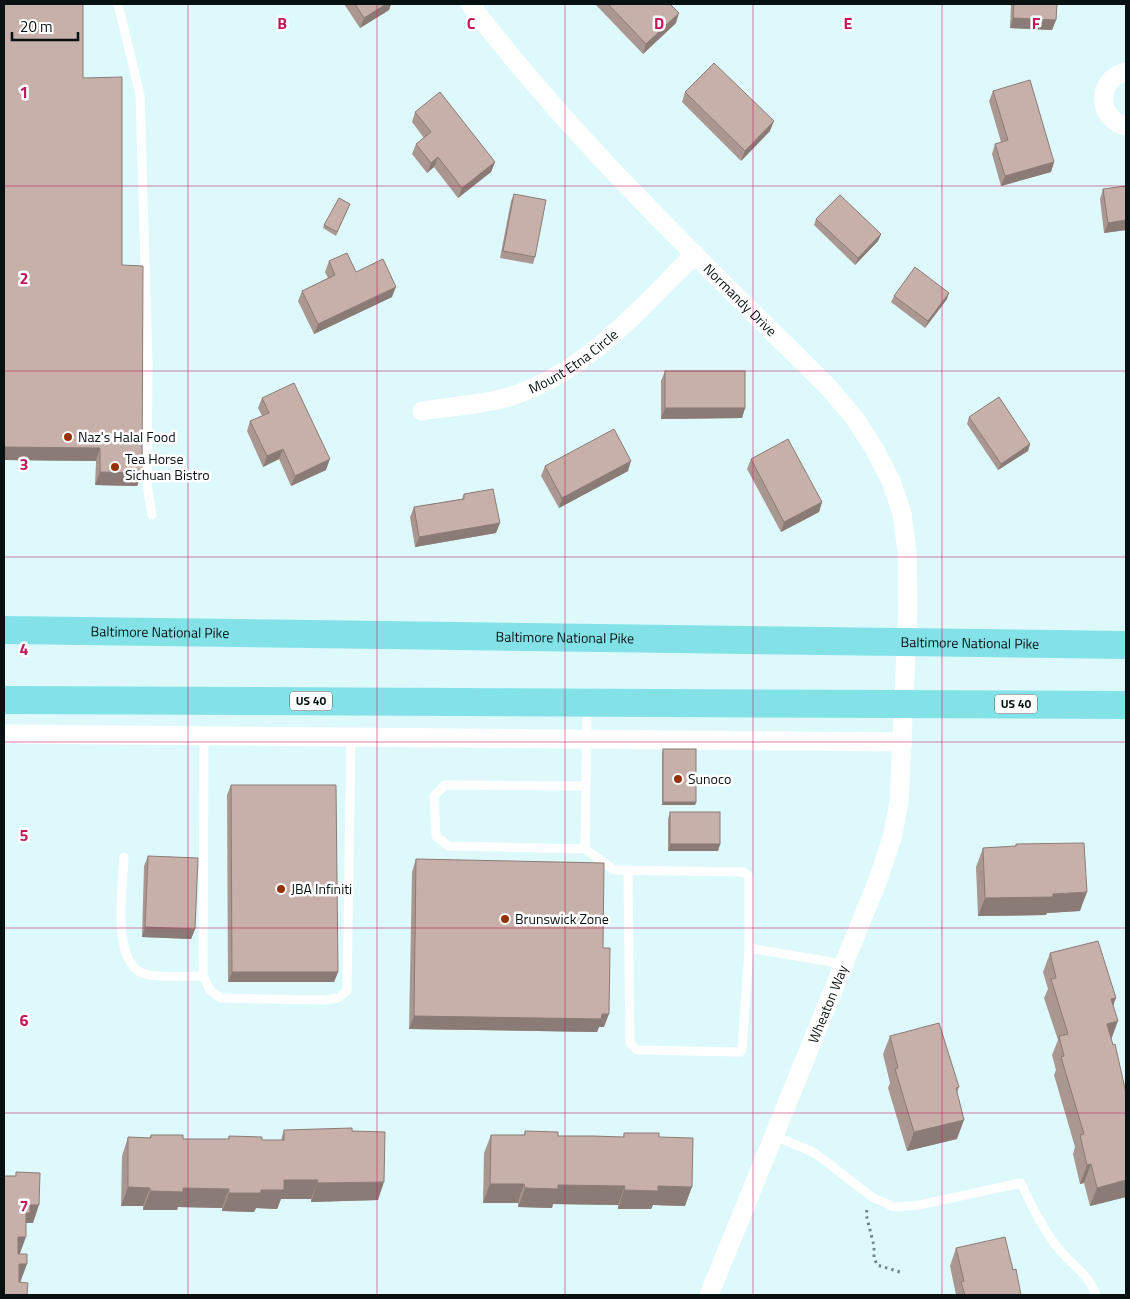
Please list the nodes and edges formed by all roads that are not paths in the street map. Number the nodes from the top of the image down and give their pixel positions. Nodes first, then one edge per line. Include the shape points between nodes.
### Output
1 (118, 4) edge
2 (470, 4) edge
3 (1126, 72) edge
4 (1126, 126) edge
5 (696, 254) junction
6 (422, 411) dead end
7 (152, 515) dead end
8 (4, 630) edge
9 (907, 643) junction
10 (1126, 645) edge
11 (4, 700) edge
12 (587, 702) junction
13 (905, 703) junction
14 (1126, 705) edge
15 (4, 734) edge
16 (204, 736) junction
17 (351, 737) junction
18 (586, 739) junction
19 (903, 742) junction
20 (586, 786) junction
21 (585, 849) junction
22 (124, 857) dead end
23 (628, 871) junction
24 (749, 948) junction
25 (844, 964) junction
26 (202, 976) junction
27 (775, 1136) junction
28 (708, 1295) edge
29 (1096, 1295) edge

1 - 7 lane via 140,95 148,366 147,484
2 - 5 street, Normandy Drive via 507,53 592,149
3 - 4 street via 1108,82 1102,99 1109,116
5 - 6 street, Mount Etna Circle via 598,348 568,371 501,399
5 - 9 street, Normandy Drive via 830,390 856,420 875,450 902,514 907,552
8 - 9 main road, Baltimore National Pike
9 - 10 main road, Baltimore National Pike
9 - 13 street, Normandy Drive
11 - 12 main road, US 40
12 - 13 main road, US 40
12 - 18 lane
13 - 14 main road, US 40
13 - 19 street, Wheaton Way
15 - 16 street
16 - 17 street
16 - 26 lane
17 - 18 street
17 - 26 lane via 347,991 338,998 324,1000 221,998 210,990
18 - 19 street
18 - 20 lane
19 - 25 street, Wheaton Way via 899,803 892,838
20 - 21 lane
20 - 21 lane via 445,785 434,796 436,836 448,846
21 - 23 lane via 614,870
22 - 26 lane via 121,936 127,960 144,974
23 - 24 lane via 744,872 748,877
23 - 24 lane via 632,1047 637,1050 740,1052
24 - 25 lane
25 - 27 street, Wheaton Way
27 - 28 street, Wheaton Way
27 - 29 lane via 815,1153 872,1198 894,1207 919,1205 1021,1183 1033,1210 1058,1248 1080,1269

